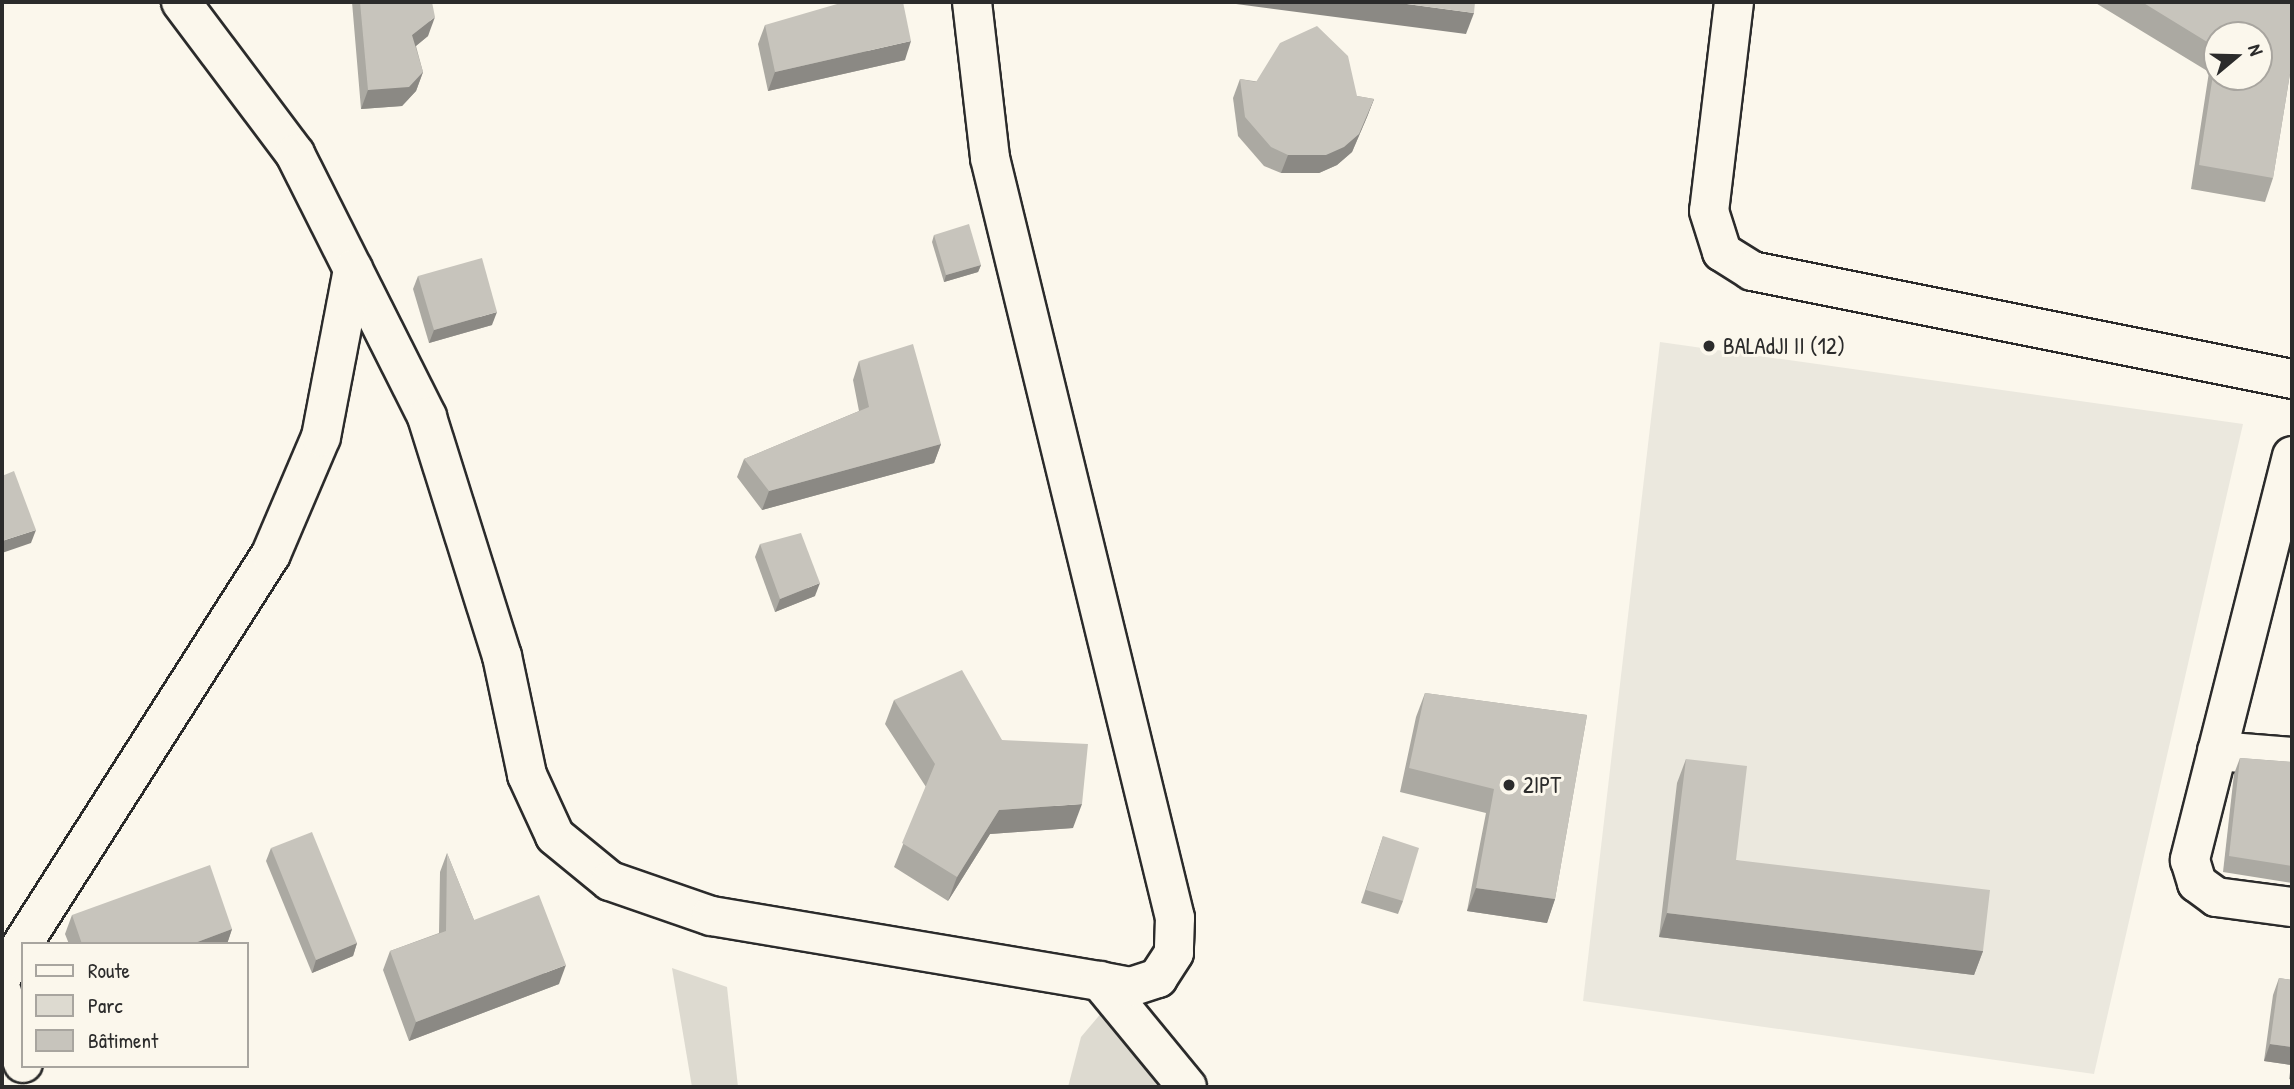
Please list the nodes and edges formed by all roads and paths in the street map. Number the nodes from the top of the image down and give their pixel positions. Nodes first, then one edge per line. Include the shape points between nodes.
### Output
1 (181, 2) edge
2 (972, 2) edge
3 (1734, 2) edge
4 (353, 269) junction
5 (2292, 379) edge
6 (2292, 456) edge
7 (2217, 751) junction
8 (2292, 757) edge
9 (2292, 907) edge
10 (24, 942) edge
11 (21, 946) edge
12 (2, 976) edge
13 (1100, 981) junction
14 (2, 992) edge
15 (21, 1056) edge
16 (23, 1068) edge
17 (22, 1087) edge
18 (1187, 1087) edge

1 - 4 street via 295,154
2 - 13 street via 990,158 1174,918 1174,953 1157,978 1130,987
3 - 5 street via 1709,211 1722,252 1752,271
4 - 10 street via 321,437 271,554
4 - 13 street via 427,417 502,656 527,775 555,836 610,881 711,916
6 - 7 street
7 - 8 street
7 - 9 street via 2190,860 2197,883 2216,897
11 - 12 street
13 - 18 street
14 - 15 street
16 - 17 street

